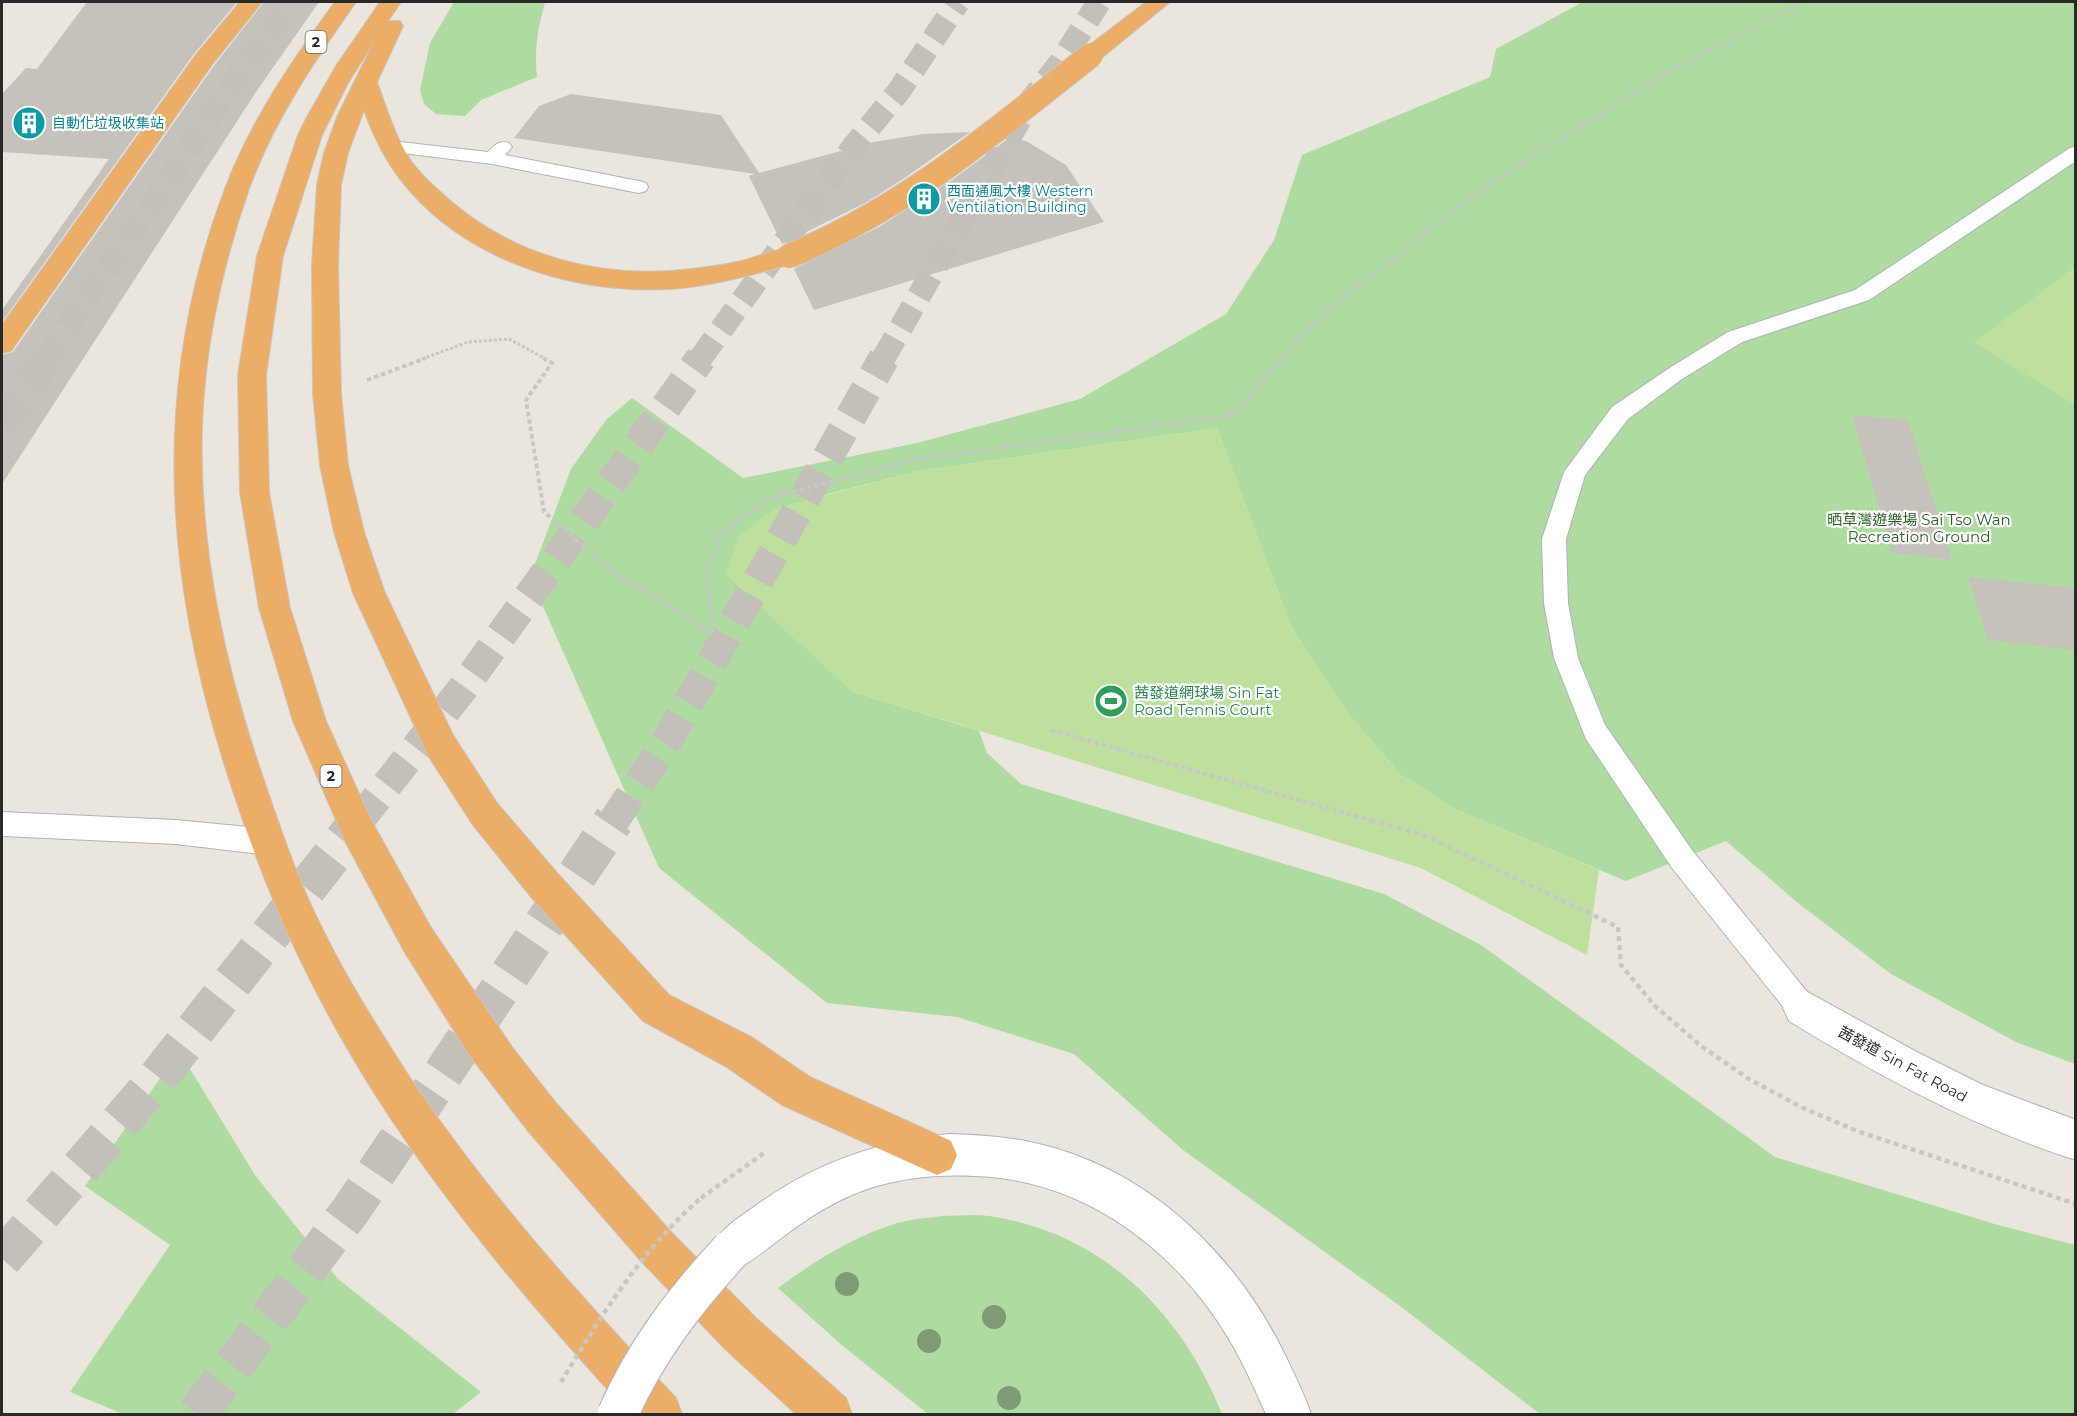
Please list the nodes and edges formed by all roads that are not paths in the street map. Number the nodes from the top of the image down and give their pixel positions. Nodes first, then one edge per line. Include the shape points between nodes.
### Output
1 (251, 2) edge
2 (345, 2) edge
3 (390, 2) edge
4 (407, 2) edge
5 (1159, 2) edge
6 (366, 83) junction
7 (392, 147) junction
8 (2076, 153) edge
9 (639, 187) dead end
10 (2, 344) edge
11 (2, 824) edge
12 (268, 842) junction
13 (1802, 1008) joint
14 (2076, 1140) edge
15 (936, 1155) junction
16 (618, 1414) edge
17 (660, 1414) edge
18 (830, 1414) edge
19 (1288, 1414) edge

1 - 10 highway via 202,62
2 - 12 highway, 2 via 288,84 238,185 203,301 192,365 187,496 195,583 210,666 235,752
3 - 18 highway, 2 via 362,41 312,131 274,235 262,292 251,419 254,488 264,561 281,638 308,719 343,804 389,892 486,1045 648,1239 750,1342
4 - 6 highway via 397,15
5 - 7 highway, bridge via 917,189 830,240 739,271 658,281 602,278 546,267 499,248 449,215 416,183
6 - 7 highway
6 - 15 highway via 349,117 329,185 325,265 327,394 334,465 349,532 369,593 441,746 493,823 656,1008 739,1052 796,1091
7 - 9 lane via 498,152
8 - 13 lane via 1862,295 1735,337 1675,374 1620,413 1575,472 1554,539 1556,603 1566,658 1595,731 1682,860
11 - 12 lane via 176,832
12 - 17 highway, 2 via 312,947 362,1037 438,1151 490,1222
13 - 14 main road, 茜發道 Sin Fat Road via 1909,1071 1980,1105
15 - 16 main road, bridge via 883,1164 830,1183 779,1212 731,1250 691,1293 656,1342
15 - 19 main road via 990,1154 1044,1165 1096,1185 1144,1213 1189,1252 1229,1300 1263,1357

